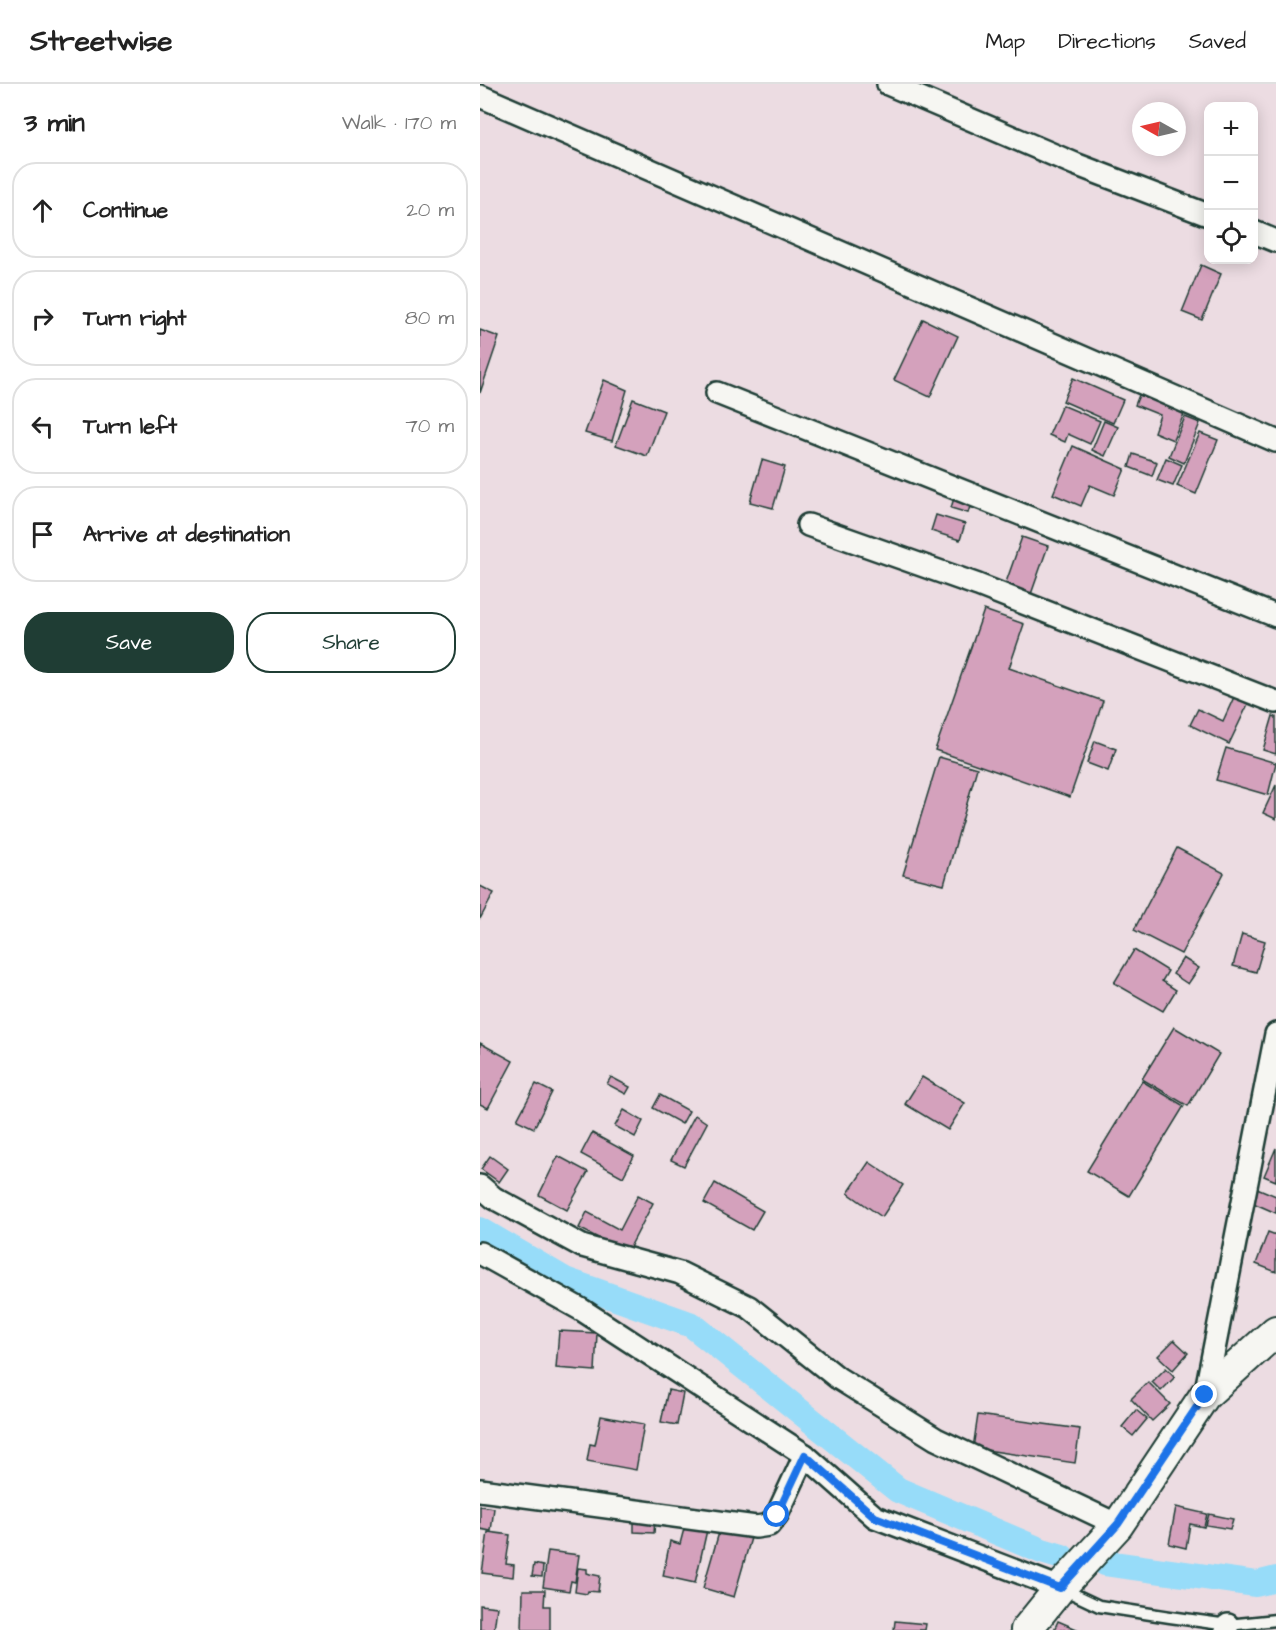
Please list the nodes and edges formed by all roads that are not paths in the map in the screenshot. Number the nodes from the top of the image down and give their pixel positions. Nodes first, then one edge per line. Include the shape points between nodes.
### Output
1 (888, 84) edge
2 (480, 96) edge
3 (1204, 213) edge
4 (1258, 234) edge
5 (1276, 241) edge
6 (717, 393) dead end
7 (1276, 441) edge
8 (808, 525) dead end
9 (1276, 616) edge
10 (1276, 702) edge
11 (1276, 1034) edge
12 (480, 1186) edge
13 (480, 1253) edge
14 (1276, 1331) edge
15 (1205, 1395) junction
16 (805, 1455) junction
17 (480, 1490) edge
18 (1118, 1524) junction
19 (1060, 1588) junction
20 (1276, 1620) edge
21 (1227, 1627) edge
22 (1026, 1630) edge

1 - 3 street via 1075,164
2 - 7 street
4 - 5 street
6 - 9 street
8 - 10 street via 978,585
11 - 15 street
12 - 18 street via 494,1198 582,1246 680,1273 749,1307 838,1378 936,1439
13 - 16 street via 582,1310
14 - 15 street
15 - 18 street
16 - 17 street via 777,1515 769,1525 756,1527
16 - 19 street via 875,1517
18 - 19 street
19 - 21 lane via 1099,1606
19 - 22 street
20 - 21 lane

